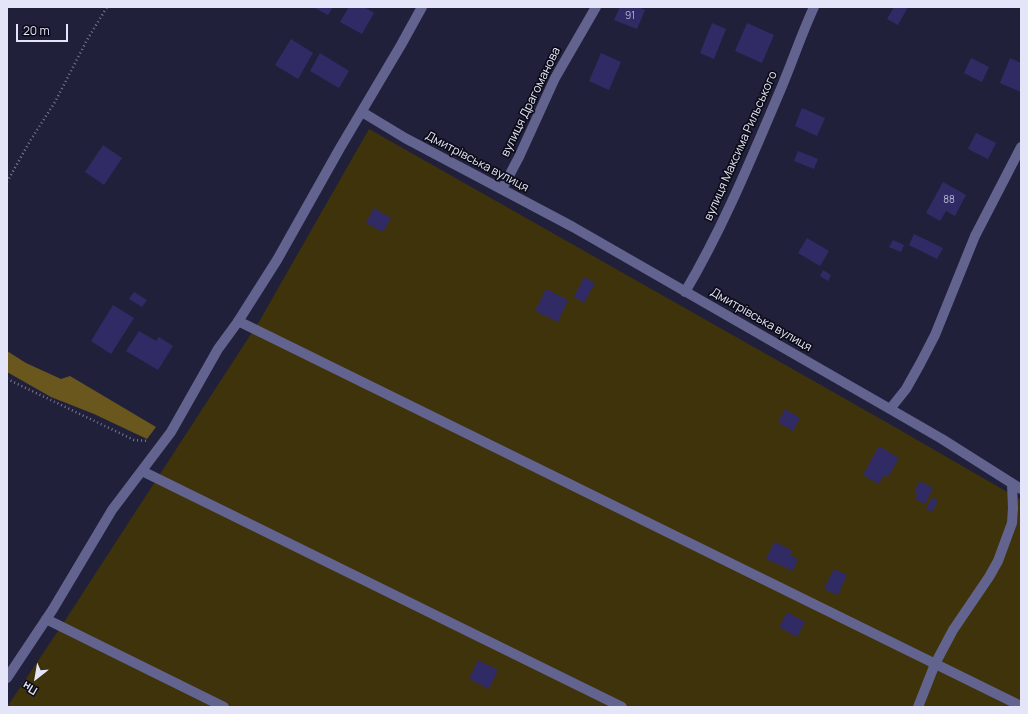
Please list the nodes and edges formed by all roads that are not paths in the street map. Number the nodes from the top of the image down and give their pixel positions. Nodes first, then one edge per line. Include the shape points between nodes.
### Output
1 (422, 7) edge
2 (596, 7) edge
3 (814, 7) edge
4 (362, 112) junction
5 (1021, 147) edge
6 (502, 189) junction
7 (685, 292) junction
8 (238, 321) junction
9 (890, 409) junction
10 (142, 471) junction
11 (1017, 486) edge
12 (46, 619) junction
13 (935, 664) junction
14 (7, 678) edge
15 (1021, 706) edge
16 (224, 707) edge
17 (622, 707) edge
18 (918, 707) edge

1 - 4 street
2 - 6 street, вулиця Драгоманова via 555,78
3 - 7 street, вулиця Максима Рильського via 726,215
4 - 6 street, Дмитрівська вулиця
4 - 8 street via 277,260
5 - 9 street via 975,236 923,359 906,389
6 - 7 street, Дмитрівська вулиця
7 - 9 street, Дмитрівська вулиця
8 - 10 street via 218,349 163,444
8 - 13 street
9 - 11 street, Дмитрівська вулиця
10 - 12 street via 110,514
10 - 17 street
11 - 13 street via 1012,523 998,561 953,630
12 - 14 street
12 - 16 street
13 - 15 street
13 - 18 street

